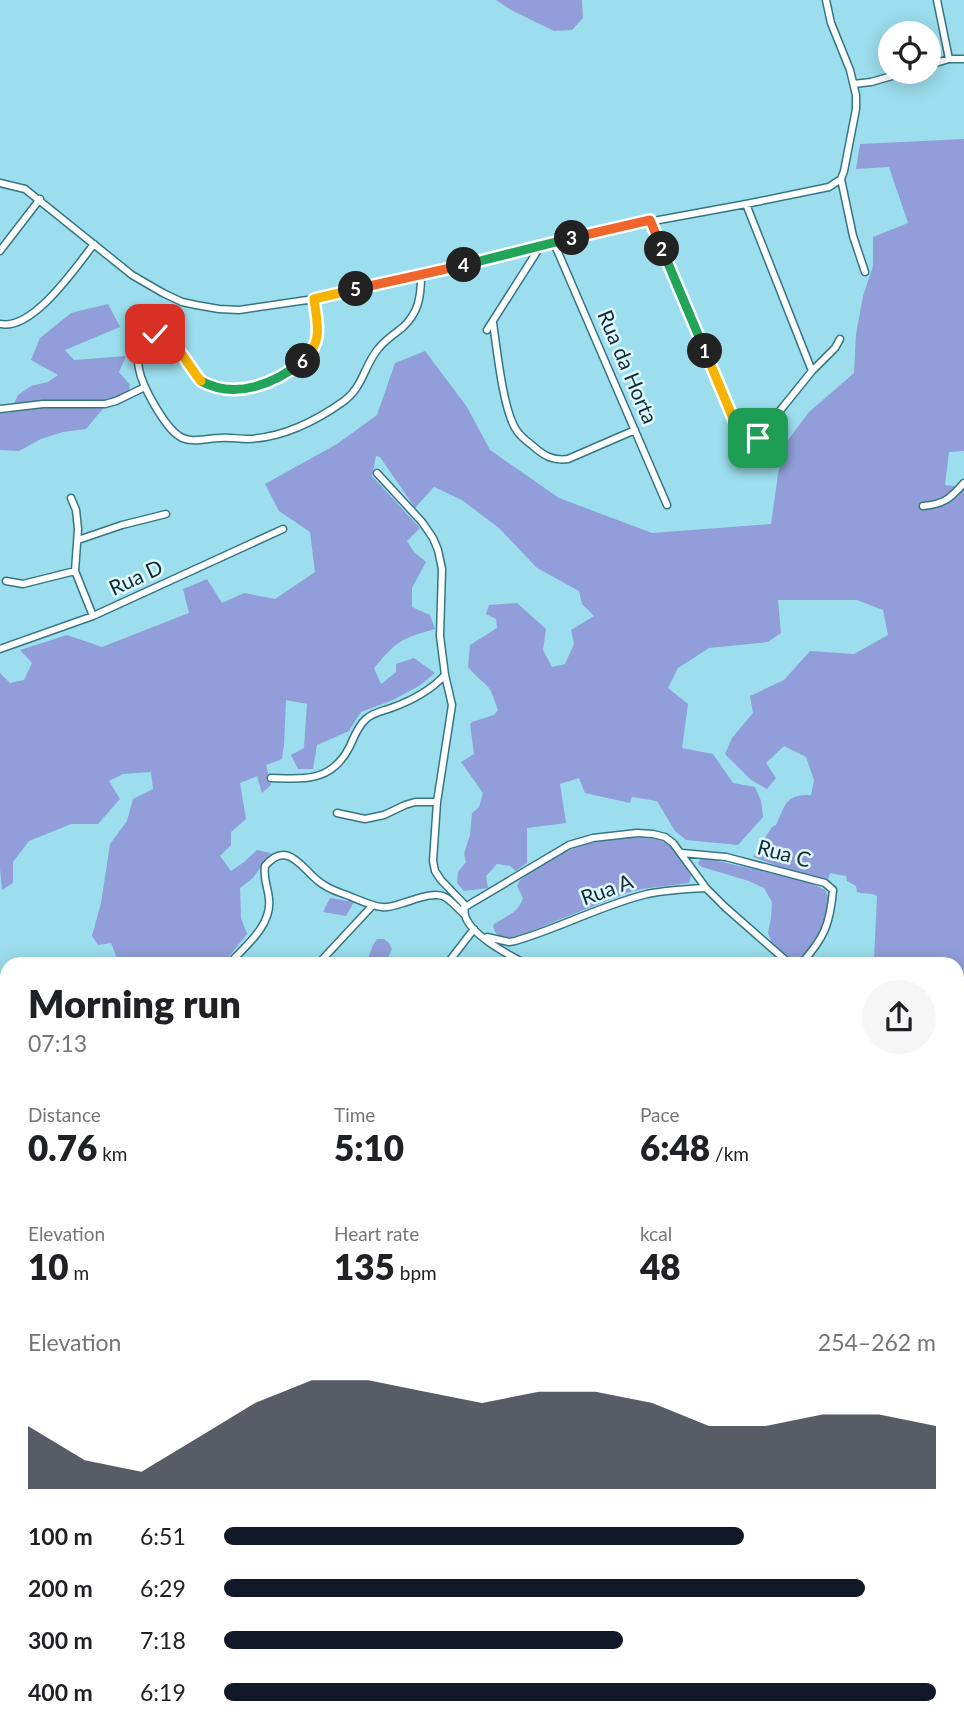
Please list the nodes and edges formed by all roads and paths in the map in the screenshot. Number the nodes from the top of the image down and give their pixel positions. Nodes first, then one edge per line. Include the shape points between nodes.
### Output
1 (826, 0) edge
2 (937, 0) edge
3 (949, 59) junction
4 (964, 59) edge
5 (941, 61) edge
6 (878, 80) edge
7 (854, 84) junction
8 (841, 179) junction
9 (0, 183) edge
10 (40, 199) junction
11 (746, 204) junction
12 (650, 220) junction
13 (554, 243) junction
14 (94, 244) junction
15 (540, 247) junction
16 (0, 251) edge
17 (865, 272) dead end
18 (421, 275) junction
19 (314, 299) junction
20 (493, 323) junction
21 (0, 324) edge
22 (487, 330) dead end
23 (840, 339) dead end
24 (811, 371) junction
25 (145, 387) junction
26 (0, 409) edge
27 (635, 430) junction
28 (377, 473) dead end
29 (964, 484) edge
30 (71, 498) dead end
31 (667, 505) dead end
32 (923, 506) dead end
33 (166, 514) dead end
34 (284, 529) dead end
35 (78, 540) junction
36 (75, 571) junction
37 (6, 581) dead end
38 (93, 616) junction
39 (0, 649) edge
40 (445, 675) junction
41 (271, 778) dead end
42 (437, 802) junction
43 (337, 813) dead end
44 (682, 853) junction
45 (706, 888) junction
46 (373, 905) junction
47 (465, 911) junction
48 (474, 929) junction
49 (482, 936) junction
50 (235, 957) edge
51 (325, 957) edge
52 (452, 957) edge
53 (514, 957) edge
54 (782, 957) edge
55 (807, 957) edge

1 - 7 street
2 - 3 street
3 - 4 street
3 - 5 street
6 - 7 street
7 - 8 street via 856,109
8 - 11 street via 829,187
8 - 17 street
9 - 10 street via 26,189
10 - 14 street
10 - 16 street
11 - 12 street
11 - 24 street
12 - 13 street
12 - 24 street via 740,435 758,438
13 - 15 street
13 - 27 street, Rua da Horta
14 - 19 street via 137,278 182,302 239,310
14 - 21 street via 44,304 16,323
15 - 18 street
15 - 20 street
18 - 19 street
18 - 25 street via 416,311 376,352 346,400 289,431 248,439 180,438 164,421
19 - 25 street via 316,345 289,372 268,383 219,389 201,381 166,336 150,334 138,348
20 - 22 street
20 - 27 street via 512,423 539,451 559,460
23 - 24 street
25 - 26 street via 105,404
27 - 31 street, Rua da Horta
28 - 40 street via 422,522 438,550
29 - 32 street via 948,500
30 - 35 street
33 - 35 street
34 - 38 street, Rua D
35 - 36 street
36 - 37 street via 23,584
36 - 38 street
38 - 39 street, Rua D
40 - 41 street via 427,692 366,718 343,758 320,776
40 - 42 street via 452,705
42 - 43 street via 415,802 365,818
42 - 47 street via 435,872
44 - 45 street
44 - 47 street via 665,837 653,834 580,841
44 - 55 street, Rua C via 726,857 830,886 827,927
45 - 49 street, Rua A via 648,894 509,942
45 - 54 street
46 - 47 street via 387,907 442,896
46 - 50 street via 325,886 294,858 278,856 265,866 270,900 266,922
46 - 51 street
47 - 48 street
48 - 49 street
48 - 52 street
49 - 53 street

